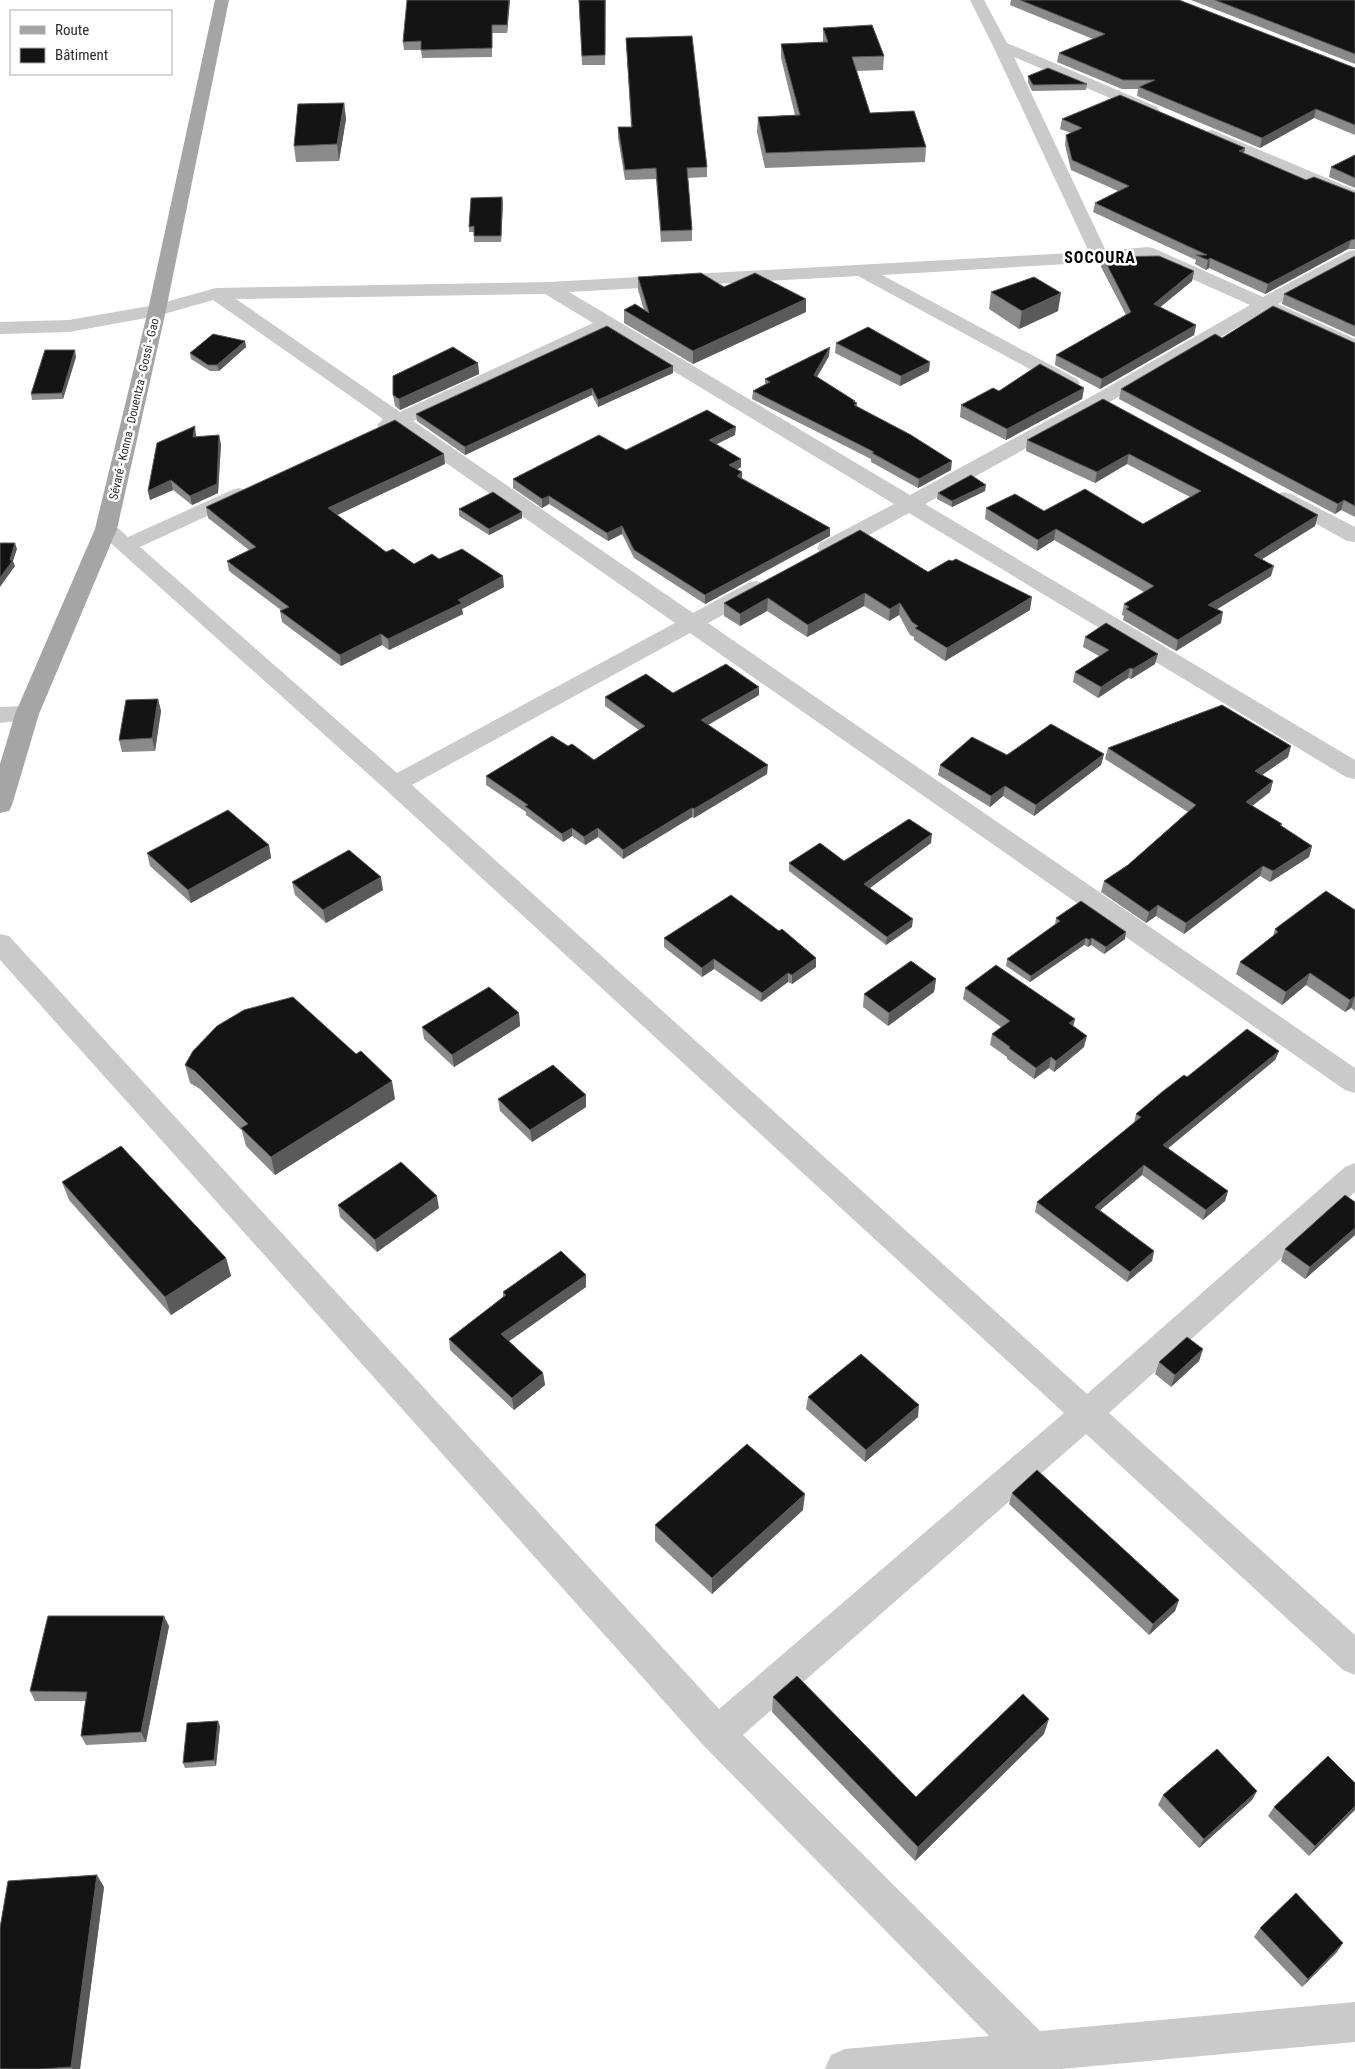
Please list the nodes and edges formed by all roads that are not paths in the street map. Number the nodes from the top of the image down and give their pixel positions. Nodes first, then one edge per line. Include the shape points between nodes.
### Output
1 (222, 0) edge
2 (977, 0) edge
3 (1001, 46) junction
4 (1164, 115) edge
5 (1201, 130) edge
6 (1355, 196) edge
7 (1355, 255) edge
8 (1100, 256) junction
9 (860, 270) junction
10 (549, 288) junction
11 (216, 294) junction
12 (1264, 304) junction
13 (157, 310) junction
14 (608, 323) junction
15 (0, 328) edge
16 (1355, 346) edge
17 (1110, 404) junction
18 (400, 420) junction
19 (373, 432) edge
20 (258, 485) edge
21 (1267, 489) edge
22 (909, 504) junction
23 (1355, 536) edge
24 (116, 538) junction
25 (814, 556) edge
26 (770, 580) edge
27 (692, 622) junction
28 (27, 714) junction
29 (0, 715) edge
30 (1355, 771) edge
31 (395, 784) junction
32 (0, 805) edge
33 (0, 944) edge
34 (1355, 1082) edge
35 (1355, 1175) edge
36 (1086, 1414) junction
37 (1355, 1658) edge
38 (717, 1734) junction
39 (1355, 2022) edge
40 (1033, 2052) junction
41 (1080, 2059) edge
42 (845, 2069) edge

1 - 13 main road, Sévaré - Konna - Douentza - Gossi - Gao
2 - 3 street
3 - 4 street
3 - 8 street
5 - 6 street
7 - 12 street
8 - 9 street
8 - 12 street via 1148,252
9 - 10 street
9 - 17 street
10 - 11 street
10 - 14 street
11 - 13 street
11 - 18 street
12 - 16 street
12 - 17 street
13 - 15 street via 69,326
13 - 24 main road, Sévaré - Konna - Douentza - Gossi - Gao
14 - 18 street
14 - 22 street
17 - 22 street
18 - 19 street
18 - 27 street
20 - 24 street
21 - 23 street
22 - 25 street
22 - 30 street
24 - 28 main road, Sévaré - Konna - Douentza - Gossi - Gao
24 - 31 street
26 - 27 street
27 - 31 street
27 - 34 street
28 - 29 street
28 - 32 main road, Sévaré - Konna - Douentza - Gossi - Gao
31 - 36 street
33 - 38 street
35 - 36 street
36 - 37 street
36 - 38 street
38 - 40 street
39 - 41 street
40 - 41 street
40 - 42 street

